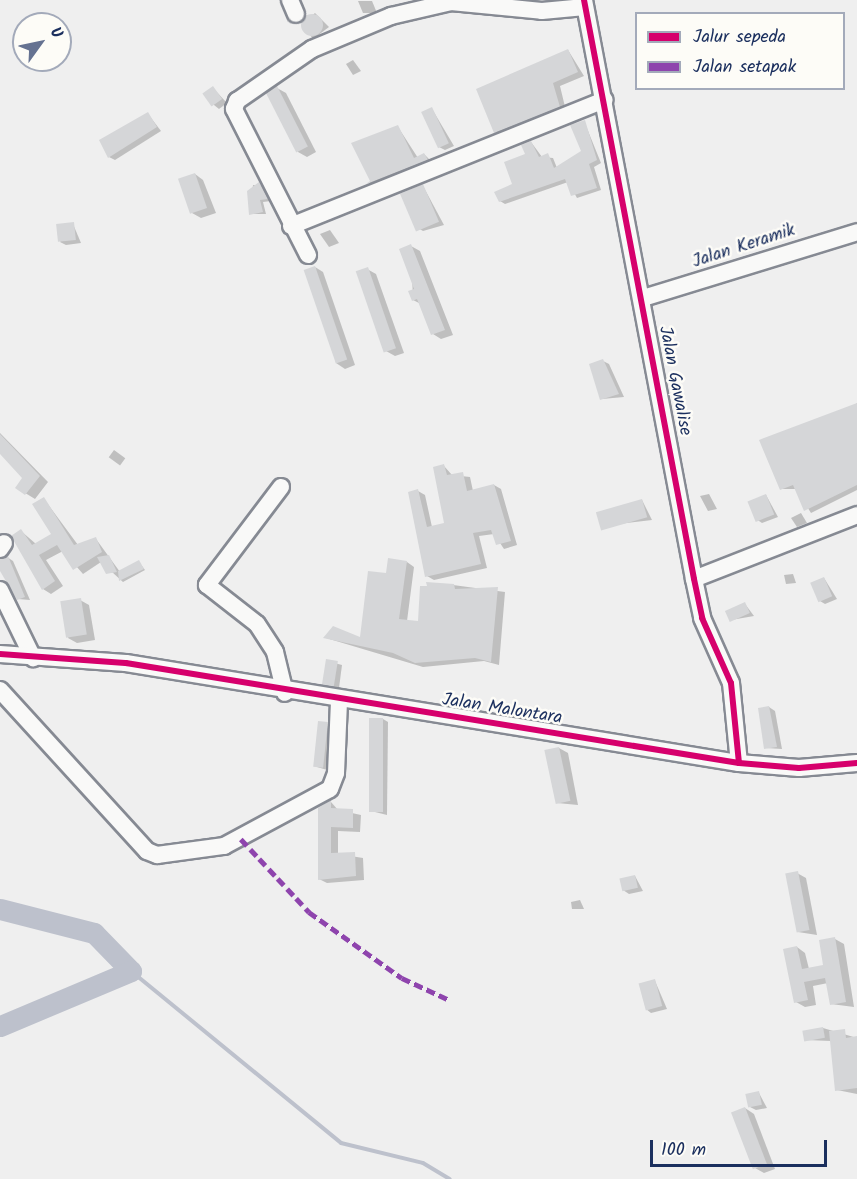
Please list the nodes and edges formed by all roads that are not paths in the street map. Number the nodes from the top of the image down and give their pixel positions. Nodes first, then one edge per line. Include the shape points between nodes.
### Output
1 (453, 1) edge
2 (585, 4) edge
3 (605, 100) junction
4 (291, 226) junction
5 (857, 232) edge
6 (308, 255) dead end
7 (643, 298) junction
8 (281, 487) dead end
9 (857, 515) edge
10 (694, 579) junction
11 (0, 591) edge
12 (0, 654) edge
13 (33, 658) junction
14 (0, 690) edge
15 (285, 693) junction
16 (339, 701) junction
17 (739, 763) junction
18 (857, 763) edge

1 - 2 street via 542,11
1 - 4 street via 391,16 323,43 234,103
2 - 3 street, Jalan Gawalise
3 - 4 street
3 - 7 street, Jalan Gawalise
4 - 6 street
5 - 7 street, Jalan Keramik
7 - 10 street, Jalan Gawalise
8 - 15 street via 207,585 257,624 275,652
9 - 10 street
10 - 17 street, Jalan Gawalise via 702,618 729,677
11 - 13 street
12 - 13 street, Jalan Malontara
13 - 15 street, Jalan Malontara via 126,663
14 - 16 street via 147,851 157,855 224,846 330,789 336,773
15 - 16 street, Jalan Malontara
16 - 17 street, Jalan Malontara
17 - 18 street, Jalan Malontara via 799,768

